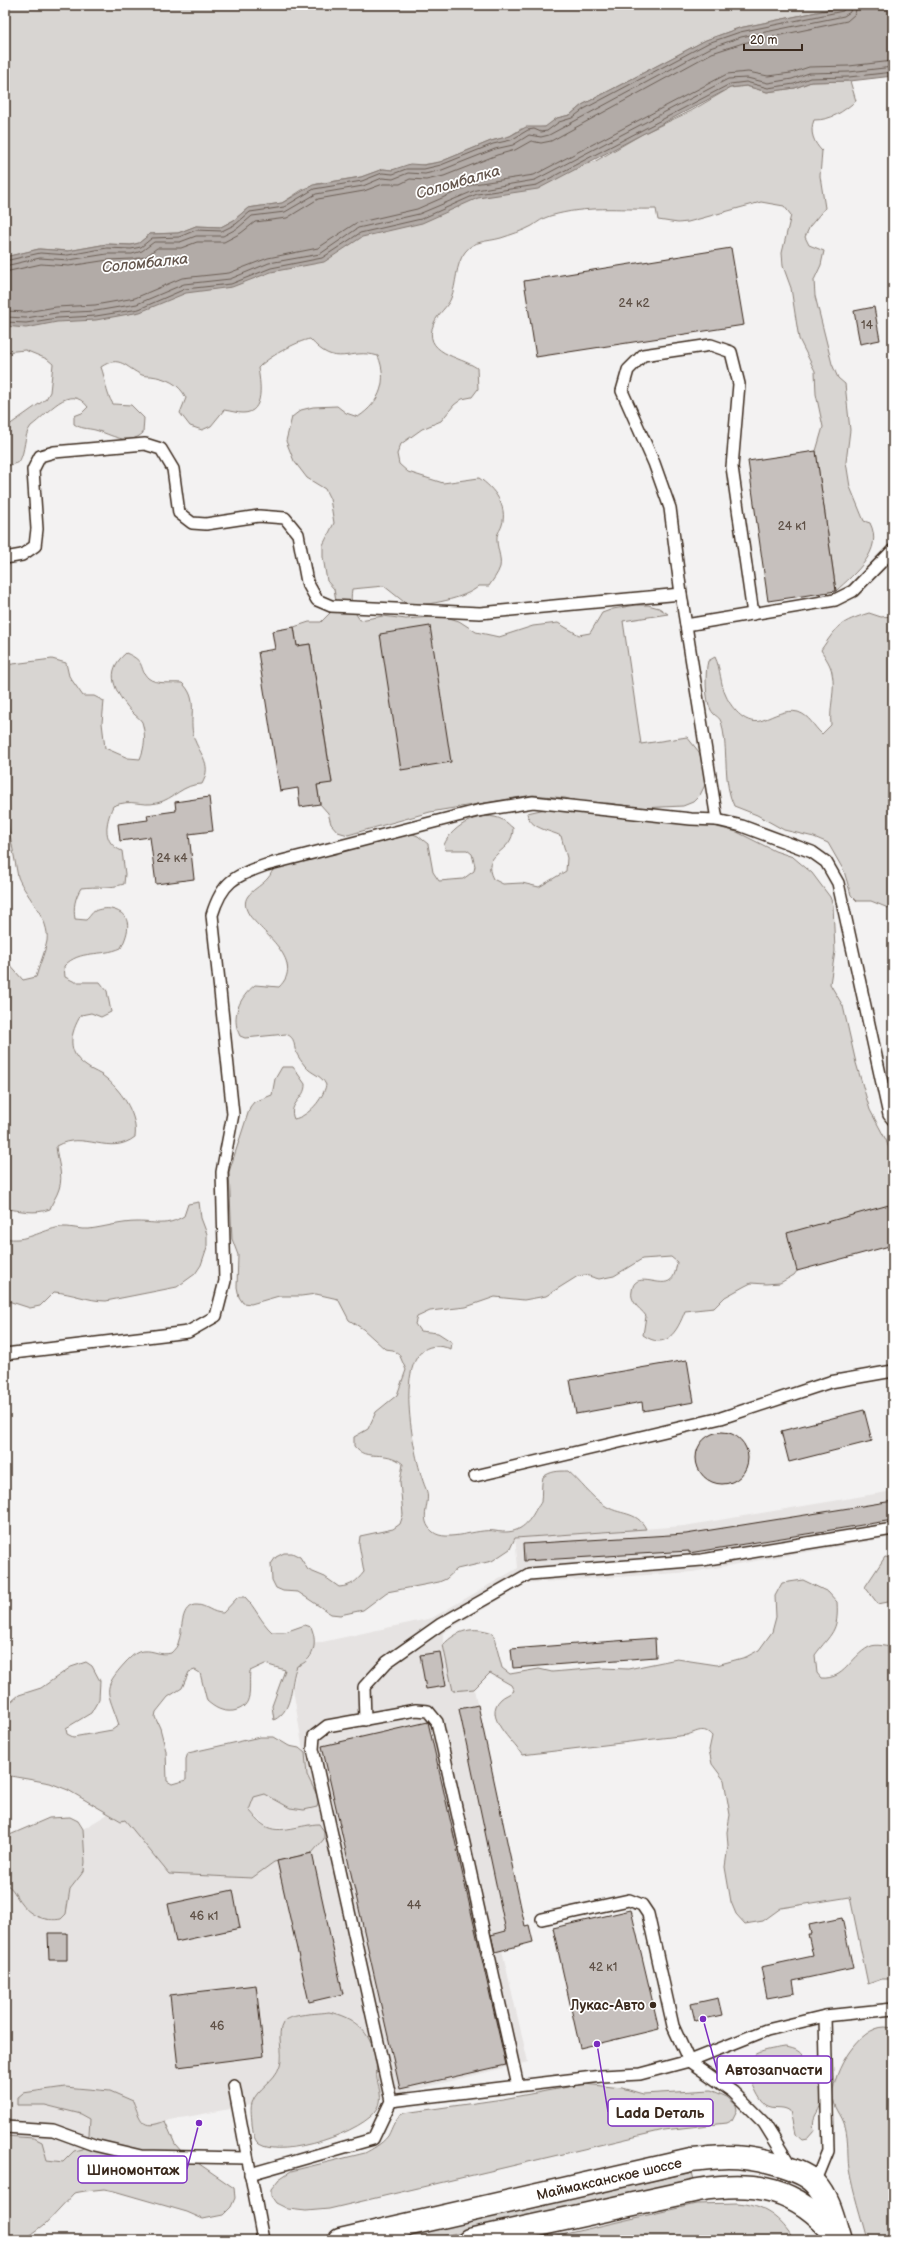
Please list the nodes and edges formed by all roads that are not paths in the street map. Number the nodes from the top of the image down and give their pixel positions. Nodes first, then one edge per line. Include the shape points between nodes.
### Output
1 (893, 550) edge
2 (5, 558) edge
3 (681, 594) junction
4 (753, 614) junction
5 (686, 625) junction
6 (717, 820) junction
7 (893, 1120) edge
8 (5, 1354) edge
9 (893, 1371) edge
10 (475, 1476) dead end
11 (893, 1528) edge
12 (366, 1720) junction
13 (542, 1919) dead end
14 (893, 2010) edge
15 (825, 2016) junction
16 (689, 2062) junction
17 (234, 2086) dead end
18 (518, 2086) junction
19 (391, 2101) junction
20 (5, 2127) edge
21 (247, 2158) junction
22 (793, 2170) junction
23 (250, 2174) junction
24 (815, 2183) junction
25 (263, 2240) edge
26 (340, 2240) edge
27 (469, 2240) edge
28 (840, 2240) edge

1 - 4 lane via 853,591 835,600
2 - 3 lane via 22,555 35,546 37,529 33,470 40,456 54,452 145,444 161,449 173,469 179,514 192,523 206,524 259,516 285,518 298,534 307,582 317,600 331,606 480,613
3 - 4 lane via 670,508 622,391 628,370 643,355 711,345 731,352 739,384 732,467
3 - 5 lane
4 - 5 lane
5 - 6 lane
6 - 7 lane via 812,852 826,862 838,883
6 - 8 lane via 533,802 477,811 266,865 240,874 218,895 212,915 233,1114 222,1172 225,1281 216,1316 188,1332
9 - 10 lane via 830,1382 721,1418
11 - 12 lane via 702,1560 529,1574 441,1624 387,1662 364,1687
12 - 18 lane via 416,1710 428,1711 437,1722
12 - 19 lane via 327,1726 314,1736 313,1749
13 - 16 lane via 629,1900 642,1905 648,1914 673,2026
14 - 15 lane
15 - 16 lane via 767,2030
15 - 24 lane via 828,2151
16 - 18 lane via 640,2074
16 - 22 lane via 733,2092 764,2123
17 - 21 lane
18 - 19 lane
19 - 23 lane via 373,2138
20 - 21 lane via 52,2130 94,2145 141,2156
21 - 23 lane
22 - 24 main road, Маймаксанское шоссе via 806,2175
22 - 26 main road, Маймаксанское шоссе via 744,2157 691,2160
23 - 25 lane
24 - 28 main road, Маймаксанское шоссе via 830,2209
27 - 28 main road, Маймаксанское шоссе via 698,2190 741,2185 788,2197 806,2206 826,2223

